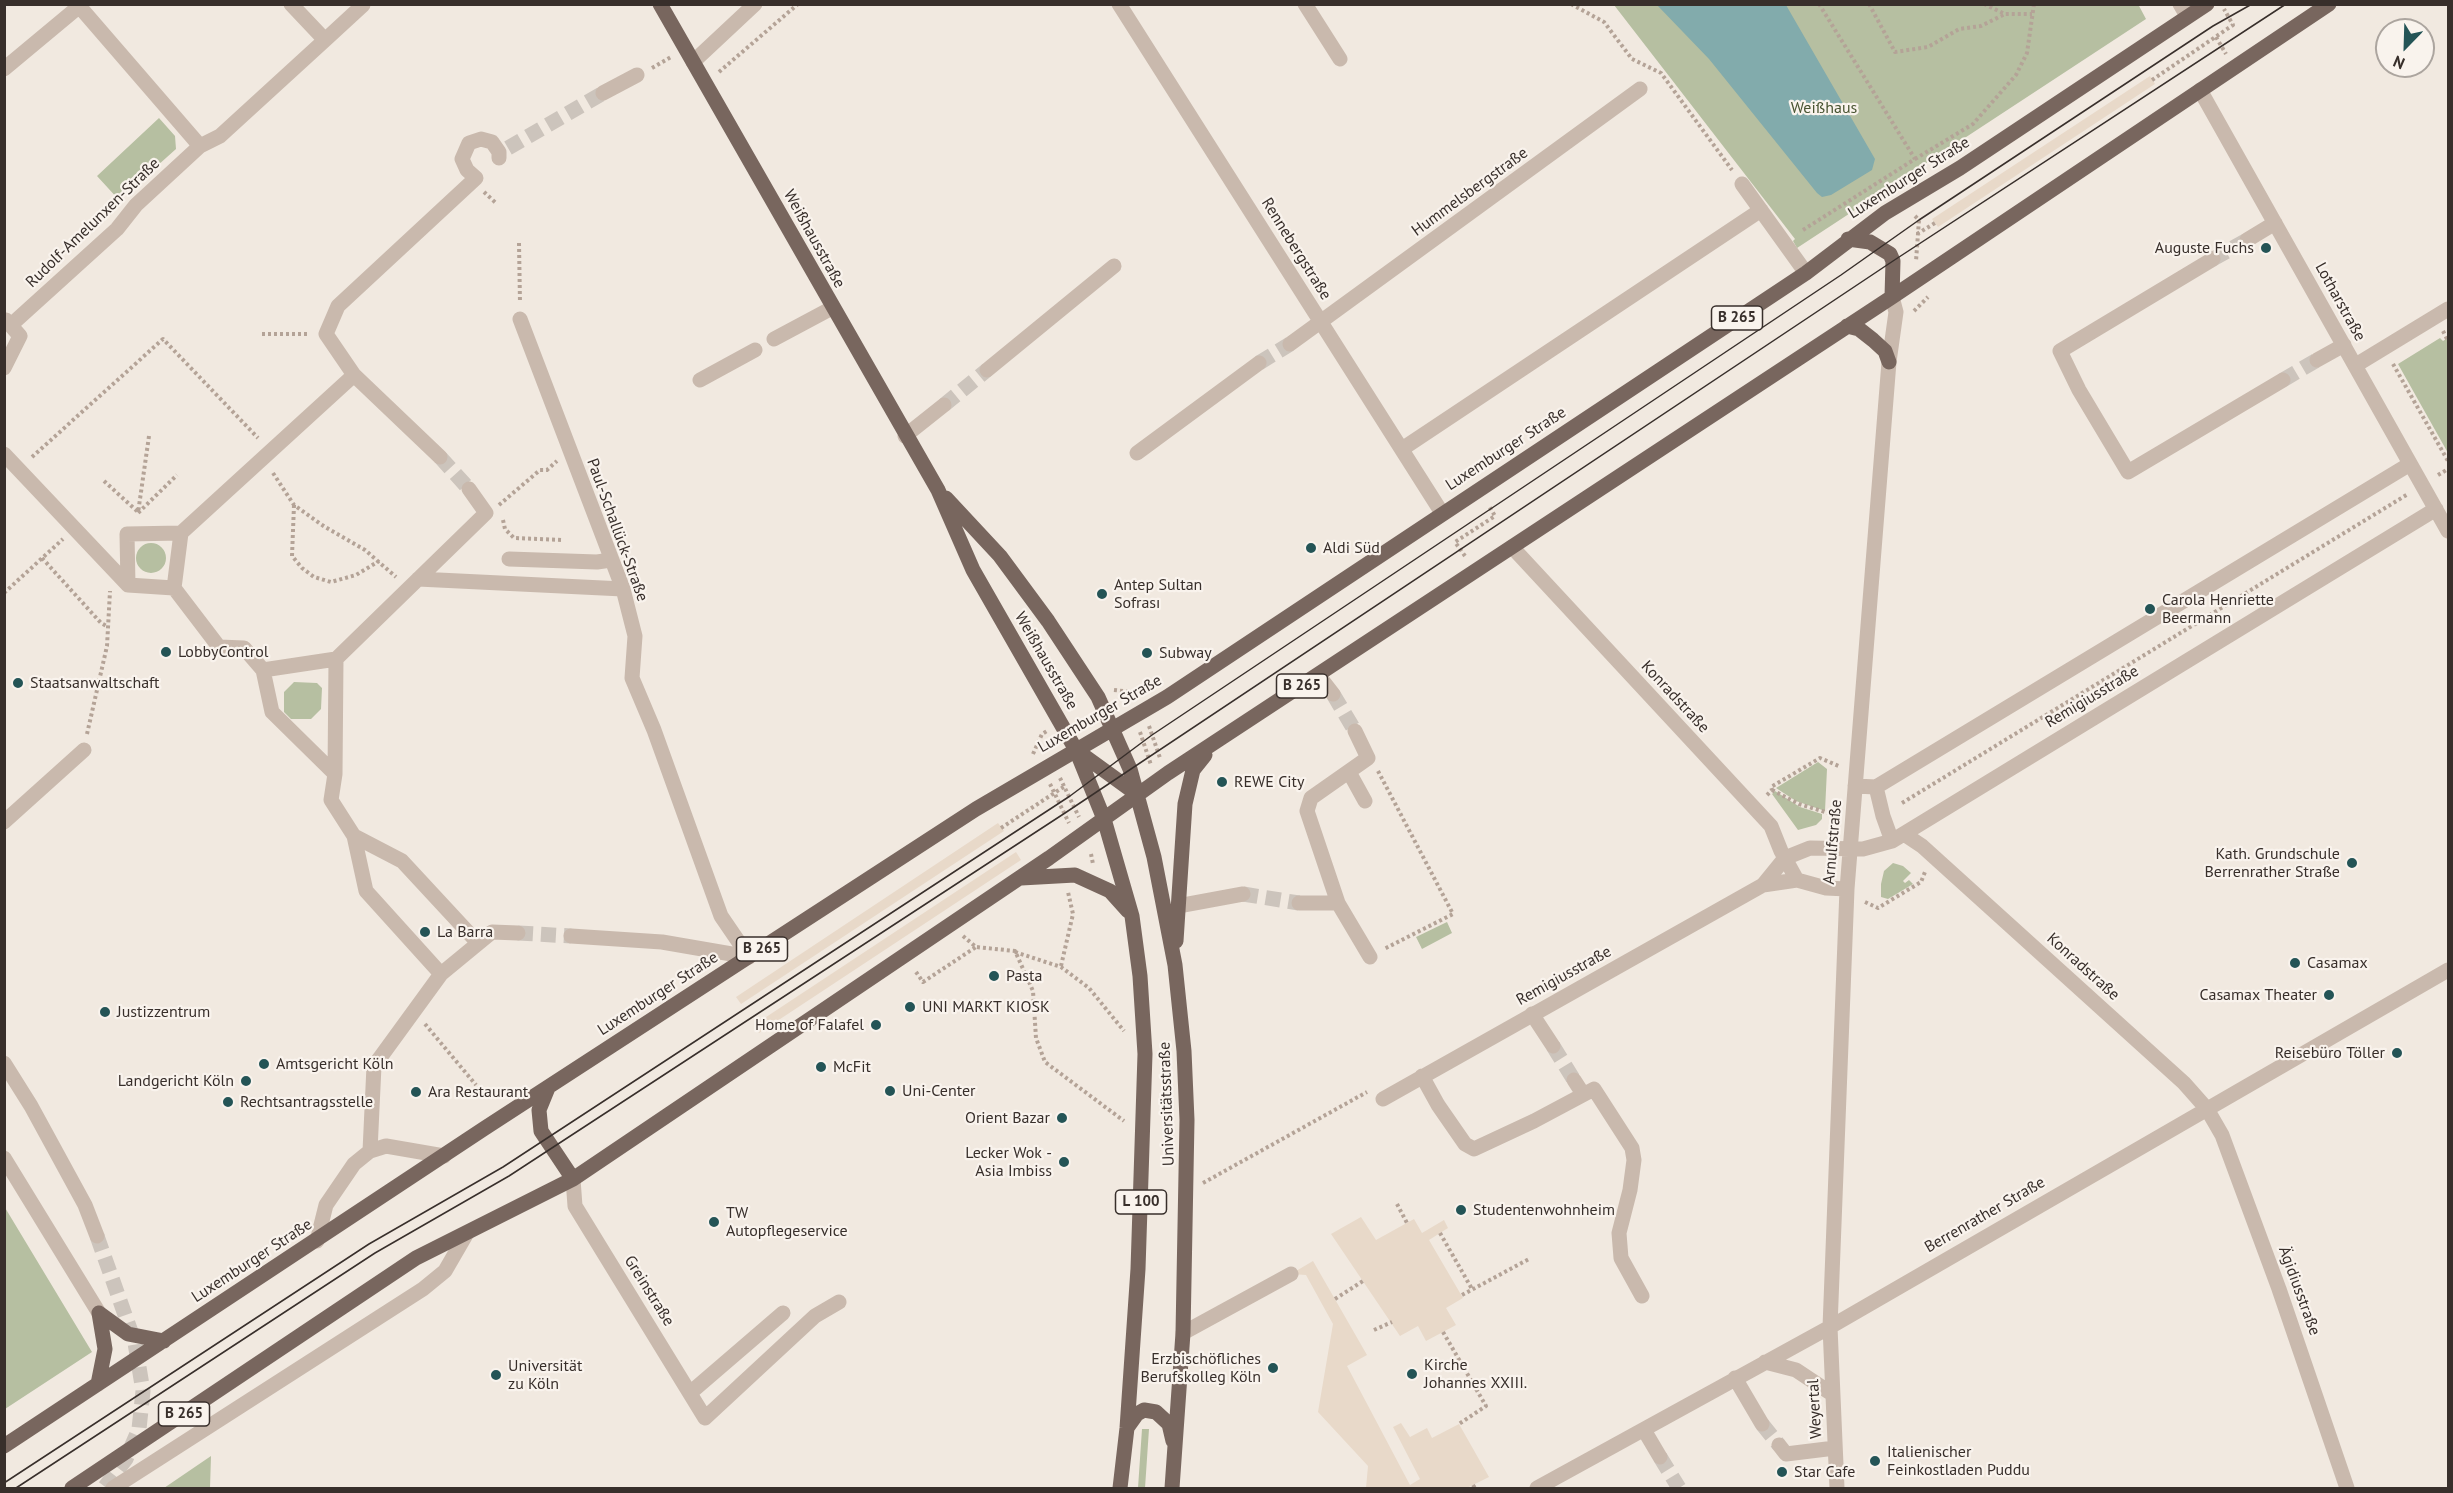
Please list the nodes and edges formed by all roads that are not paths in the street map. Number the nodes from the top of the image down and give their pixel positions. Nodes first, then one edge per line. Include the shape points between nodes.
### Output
1 (291, 4) edge
2 (660, 4) edge
3 (755, 4) edge
4 (1119, 4) edge
5 (1305, 4) edge
6 (2207, 4) edge
7 (2329, 4) edge
8 (80, 5) edge
9 (363, 5) edge
10 (2183, 10) edge
11 (325, 40) junction
12 (689, 56) junction
13 (1340, 59) dead end
14 (4, 69) edge
15 (641, 73) road end
16 (1640, 89) dead end
17 (2200, 90) junction
18 (603, 93) tunnel mouth
19 (200, 146) junction
20 (499, 158) dead end
21 (1742, 184) road end
22 (1761, 210) junction
23 (2276, 224) junction
24 (1848, 239) junction
25 (2247, 240) tunnel mouth
26 (2213, 259) tunnel mouth
27 (1114, 266) dead end
28 (1806, 273) junction
29 (1892, 297) junction
30 (832, 308) junction
31 (2448, 309) edge
32 (520, 319) road end
33 (1322, 323) junction
34 (12, 326) edge
35 (1848, 326) junction
36 (774, 339) dead end
37 (1290, 344) tunnel mouth
38 (2344, 345) junction
39 (755, 350) dead end
40 (2317, 360) tunnel mouth
41 (1889, 362) junction
42 (1259, 363) tunnel mouth
43 (4, 368) edge
44 (987, 370) tunnel mouth
45 (2359, 372) junction
46 (354, 375) junction
47 (700, 380) dead end
48 (2283, 380) tunnel mouth
49 (944, 405) tunnel mouth
50 (905, 436) junction
51 (1402, 449) junction
52 (1137, 453) dead end
53 (4, 454) edge
54 (440, 457) tunnel mouth
55 (2410, 464) junction
56 (469, 489) tunnel mouth
57 (938, 490) junction
58 (2436, 509) junction
59 (1442, 513) junction
60 (2448, 531) edge
61 (181, 533) junction
62 (1512, 547) junction
63 (509, 559) dead end
64 (611, 560) junction
65 (418, 579) junction
66 (128, 585) junction
67 (174, 588) junction
68 (622, 589) junction
69 (336, 659) junction
70 (263, 670) junction
71 (1319, 676) junction
72 (1333, 694) tunnel mouth
73 (1112, 729) junction
74 (1355, 731) tunnel mouth
75 (1215, 743) junction
76 (84, 750) road end
77 (1076, 750) junction
78 (1349, 772) junction
79 (335, 774) junction
80 (1855, 786) junction
81 (1876, 787) junction
82 (1138, 795) junction
83 (1365, 801) dead end
84 (1104, 819) junction
85 (4, 822) edge
86 (354, 836) junction
87 (1898, 838) junction
88 (1850, 849) junction
89 (1785, 858) junction
90 (1020, 878) junction
91 (1797, 880) junction
92 (1762, 885) junction
93 (1243, 894) tunnel mouth
94 (1846, 895) junction
95 (1299, 903) tunnel mouth
96 (1338, 903) junction
97 (1178, 906) junction
98 (1132, 916) junction
99 (518, 933) tunnel mouth
100 (570, 936) tunnel mouth
101 (478, 943) junction
102 (749, 957) junction
103 (1370, 957) road end
104 (1175, 965) junction
105 (2448, 970) edge
106 (441, 974) junction
107 (1532, 1014) junction
108 (1553, 1046) tunnel mouth
109 (4, 1064) edge
110 (1422, 1076) junction
111 (1574, 1080) tunnel mouth
112 (548, 1088) junction
113 (1583, 1094) junction
114 (1383, 1099) road end
115 (2207, 1109) junction
116 (370, 1151) junction
117 (444, 1156) junction
118 (4, 1158) edge
119 (573, 1179) junction
120 (466, 1233) junction
121 (97, 1236) tunnel mouth
122 (316, 1241) junction
123 (1291, 1274) dead end
124 (1642, 1296) dead end
125 (839, 1302) dead end
126 (99, 1313) junction
127 (783, 1313) dead end
128 (1830, 1327) junction
129 (1183, 1333) junction
130 (164, 1341) junction
131 (1765, 1362) junction
132 (1735, 1378) junction
133 (98, 1384) junction
134 (690, 1393) junction
135 (1832, 1394) junction
136 (1762, 1424) tunnel mouth
137 (1127, 1428) junction
138 (1644, 1430) junction
139 (1779, 1445) tunnel mouth
140 (4, 1446) edge
141 (1175, 1446) junction
142 (1835, 1448) junction
143 (1660, 1457) tunnel mouth
144 (72, 1488) edge
145 (113, 1488) edge
146 (1120, 1488) edge
147 (1172, 1488) edge
148 (1538, 1488) edge
149 (1837, 1488) edge
150 (2347, 1488) edge

1 - 11 street
2 - 12 main road, Weißhausstraße
3 - 12 street
4 - 33 street, Rennebergstraße
5 - 13 street
6 - 10 main road, Luxemburger Straße / B 265
7 - 17 main road, B 265
8 - 14 street
8 - 19 street
9 - 11 street, Rudolf-Amelunxen-Straße
10 - 24 main road, Luxemburger Straße / B 265 via 2107,72
11 - 19 street, Rudolf-Amelunxen-Straße via 220,136
12 - 30 main road, Weißhausstraße
15 - 18 street
16 - 33 street, Hummelsbergstraße
17 - 23 street, Lotharstraße
17 - 29 main road, B 265
19 - 34 street, Rudolf-Amelunxen-Straße
20 - 46 street via 492,142 469,142 462,159 476,178 338,306 326,334
21 - 22 street
22 - 28 street
22 - 51 street
23 - 25 street
23 - 38 street, Lotharstraße
24 - 28 main road, Luxemburger Straße / B 265
24 - 29 main road via 1870,242 1890,254
26 - 48 street via 2060,351 2079,390 2128,472
27 - 44 street
28 - 59 main road, Luxemburger Straße / B 265
29 - 35 main road, B 265
29 - 41 street, Arnulfstraße via 1896,312
30 - 36 street
30 - 50 main road, Weißhausstraße
31 - 45 street
32 - 64 street, Paul-Schallück-Straße
33 - 37 street, Hummelsbergstraße
33 - 51 street, Rennebergstraße
34 - 43 street
35 - 41 main road via 1859,329 1885,351
35 - 62 main road, B 265
38 - 40 street
38 - 45 street, Lotharstraße
39 - 47 street
41 - 80 street, Arnulfstraße
42 - 52 street
45 - 55 street, Lotharstraße
46 - 54 street
46 - 61 street
49 - 50 street
50 - 57 main road, Weißhausstraße
51 - 59 street, Rennebergstraße
53 - 66 street
55 - 58 street, Lotharstraße
55 - 81 street
56 - 65 street via 492,509
57 - 73 main road, Weißhausstraße via 1000,556 1103,696
57 - 77 main road, Weißhausstraße via 973,570
58 - 60 street, Lotharstraße
58 - 87 street, Remigiusstraße
59 - 73 main road, Luxemburger Straße / B 265 via 1167,697
61 - 66 street via 127,534
61 - 67 street
62 - 71 main road, B 265
62 - 89 street, Konradstraße via 1771,826
63 - 64 street
64 - 68 street, Paul-Schallück-Straße
65 - 68 street
65 - 69 street
66 - 67 street
67 - 70 street via 219,647 244,648
68 - 102 street, Paul-Schallück-Straße via 635,636 632,678 721,916
69 - 70 street
69 - 79 street
70 - 79 street via 272,712
71 - 72 street
71 - 75 main road, B 265
73 - 77 main road, Luxemburger Straße / B 265
73 - 82 main road, Weißhausstraße / L 100
74 - 78 street via 1368,758
75 - 82 main road, B 265
75 - 97 main road, L 100 via 1193,770 1189,783
76 - 85 street
77 - 82 main road
77 - 84 main road, Weißhausstraße / L 100
77 - 102 main road, Luxemburger Straße / B 265 via 976,809
78 - 83 street
78 - 96 street via 1311,798 1307,811
79 - 86 street via 332,800
80 - 81 street
80 - 88 street, Arnulfstraße
81 - 87 street via 1882,816
82 - 84 main road, B 265
82 - 104 main road, Universitätsstraße / L 100
84 - 90 main road, B 265
84 - 98 main road, Universitätsstraße / L 100
86 - 101 street via 402,861
86 - 106 street via 366,891
87 - 88 street, Remigiusstraße
87 - 115 street, Konradstraße via 1929,852 2184,1083
88 - 89 street, Remigiusstraße via 1810,848
88 - 94 street, Arnulfstraße
89 - 91 street, Konradstraße
89 - 92 street, Remigiusstraße
90 - 98 main road via 1076,875 1110,891
90 - 119 main road, B 265
91 - 92 street, Remigiusstraße
91 - 94 street, Remigiusstraße
92 - 107 street, Remigiusstraße
93 - 97 street
94 - 128 street, Arnulfstraße
95 - 96 street
96 - 103 street
97 - 104 main road, L 100
98 - 137 main road, Universitätsstraße / L 100 via 1145,1054
99 - 101 street via 492,932
100 - 102 street via 662,942
101 - 106 street
102 - 112 main road, Luxemburger Straße / B 265
104 - 129 main road, Universitätsstraße / L 100 via 1184,1051
105 - 115 street, Berrenrather Straße
106 - 116 street via 374,1066
107 - 108 street
107 - 110 street, Remigiusstraße
109 - 121 street via 85,1205
110 - 113 street via 1465,1143 1474,1149
110 - 114 street, Remigiusstraße
111 - 113 street
112 - 117 main road, Luxemburger Straße / B 265
112 - 119 main road via 539,1110 541,1131
113 - 124 street via 1594,1089 1632,1148 1630,1190 1619,1233 1621,1258
115 - 128 street, Berrenrather Straße
115 - 150 street, Ägidiusstraße via 2222,1135 2279,1289
116 - 117 street via 386,1146
116 - 122 street via 354,1164 326,1204
117 - 122 main road, Luxemburger Straße / B 265
118 - 126 street
119 - 120 main road, B 265
119 - 134 street, Greinstraße via 576,1206
120 - 144 main road, B 265 via 416,1258
120 - 145 street via 445,1271 423,1289
122 - 130 main road, Luxemburger Straße / B 265
123 - 129 street
125 - 134 street, Greinstraße via 815,1316 705,1418
126 - 130 main road via 128,1334
126 - 133 main road via 105,1349
127 - 134 street
128 - 131 street, Berrenrather Straße
128 - 135 street, Weyertal
129 - 141 main road, Universitätsstraße / L 100
130 - 133 main road, Luxemburger Straße / B 265
131 - 132 street, Berrenrather Straße
131 - 135 street via 1796,1370
132 - 136 street
132 - 138 street, Berrenrather Straße
133 - 140 main road, Luxemburger Straße / B 265
135 - 142 street, Weyertal
137 - 141 main road via 1144,1410 1156,1413 1169,1424
137 - 146 main road, Universitätsstraße / L 100
138 - 143 street
138 - 148 street, Berrenrather Straße
139 - 142 street via 1786,1454
141 - 147 main road, Universitätsstraße / L 100
142 - 149 street, Weyertal

